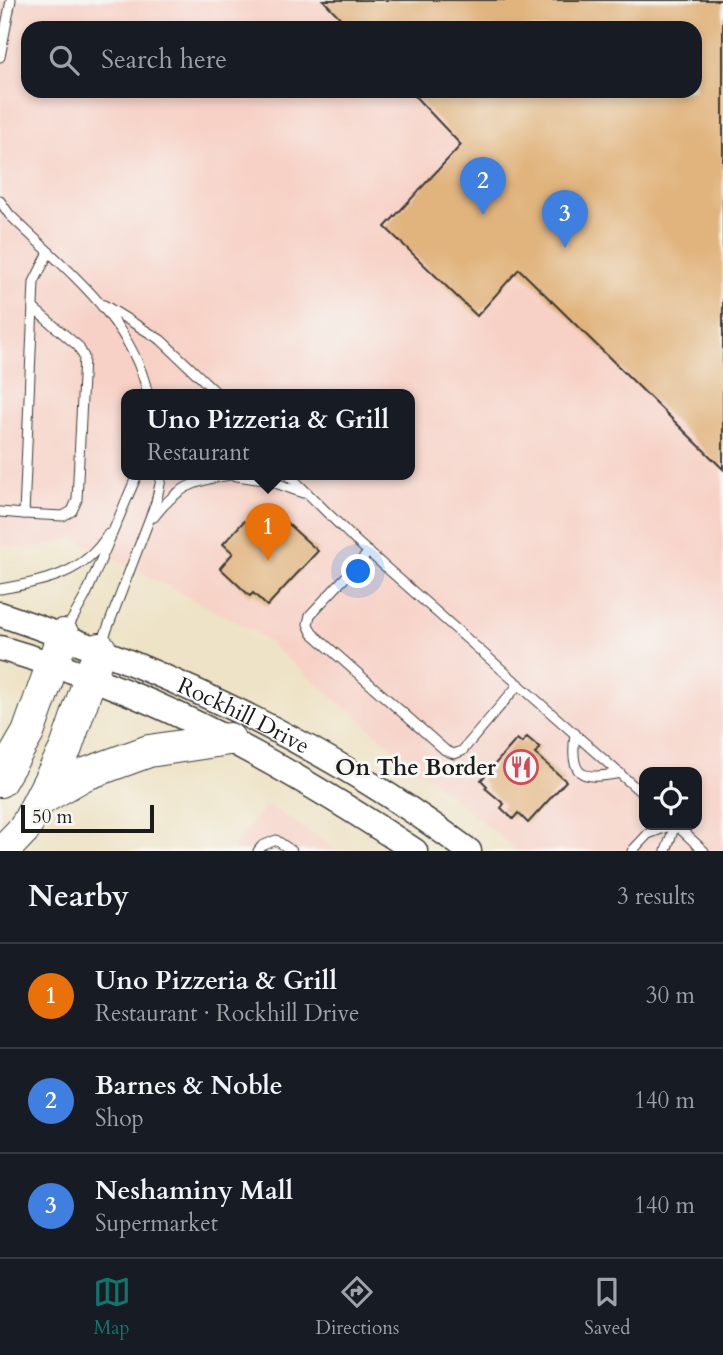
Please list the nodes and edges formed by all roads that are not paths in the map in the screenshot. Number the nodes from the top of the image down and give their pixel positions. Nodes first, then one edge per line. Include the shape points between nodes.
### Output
1 (11, 0) edge
2 (0, 57) edge
3 (0, 201) edge
4 (48, 253) junction
5 (97, 300) junction
6 (33, 307) junction
7 (146, 389) edge
8 (213, 389) edge
9 (135, 480) edge
10 (160, 480) edge
11 (205, 480) edge
12 (263, 480) edge
13 (294, 480) edge
14 (131, 493) junction
15 (309, 495) junction
16 (0, 512) edge
17 (24, 514) junction
18 (146, 527) junction
19 (369, 552) junction
20 (0, 589) edge
21 (0, 614) edge
22 (63, 635) junction
23 (0, 648) edge
24 (95, 663) junction
25 (51, 665) junction
26 (519, 684) junction
27 (575, 733) junction
28 (229, 739) junction
29 (620, 773) junction
30 (0, 781) edge
31 (639, 790) edge
32 (41, 799) junction
33 (660, 830) edge
34 (672, 830) edge
35 (680, 830) edge
36 (3, 851) edge
37 (258, 851) edge
38 (292, 851) edge
39 (415, 851) edge
40 (469, 851) edge
41 (632, 851) edge
42 (666, 851) edge
43 (704, 851) edge

1 - 2 lane
3 - 4 lane
4 - 5 lane
4 - 6 lane via 34,282
5 - 7 lane via 133,349
5 - 8 lane via 161,340
6 - 17 lane
6 - 17 lane via 78,346 84,357 77,500 64,516
9 - 14 lane
10 - 18 lane
11 - 18 lane via 167,500
12 - 15 lane
13 - 15 lane
14 - 20 lane via 88,559 53,579
14 - 22 lane
15 - 19 lane
16 - 17 lane
18 - 24 lane
19 - 26 lane
19 - 26 lane via 310,615 312,633 454,754
21 - 22 street, Rockhill Drive
22 - 24 street, Rockhill Drive
22 - 25 highway
23 - 25 street, Rockhill Drive
24 - 25 street, Rockhill Drive
24 - 28 street, Rockhill Drive
24 - 32 highway via 66,748
24 - 40 street, Rockhill Drive via 187,686 298,742
25 - 30 highway via 27,733
26 - 27 lane
27 - 29 lane
27 - 29 lane via 574,766 594,778
28 - 32 highway via 149,751 83,775
28 - 39 street, Rockhill Drive via 339,801
29 - 31 lane
32 - 36 highway via 25,828
33 - 41 lane via 648,834
34 - 42 lane
35 - 43 lane
37 - 38 lane via 276,840

